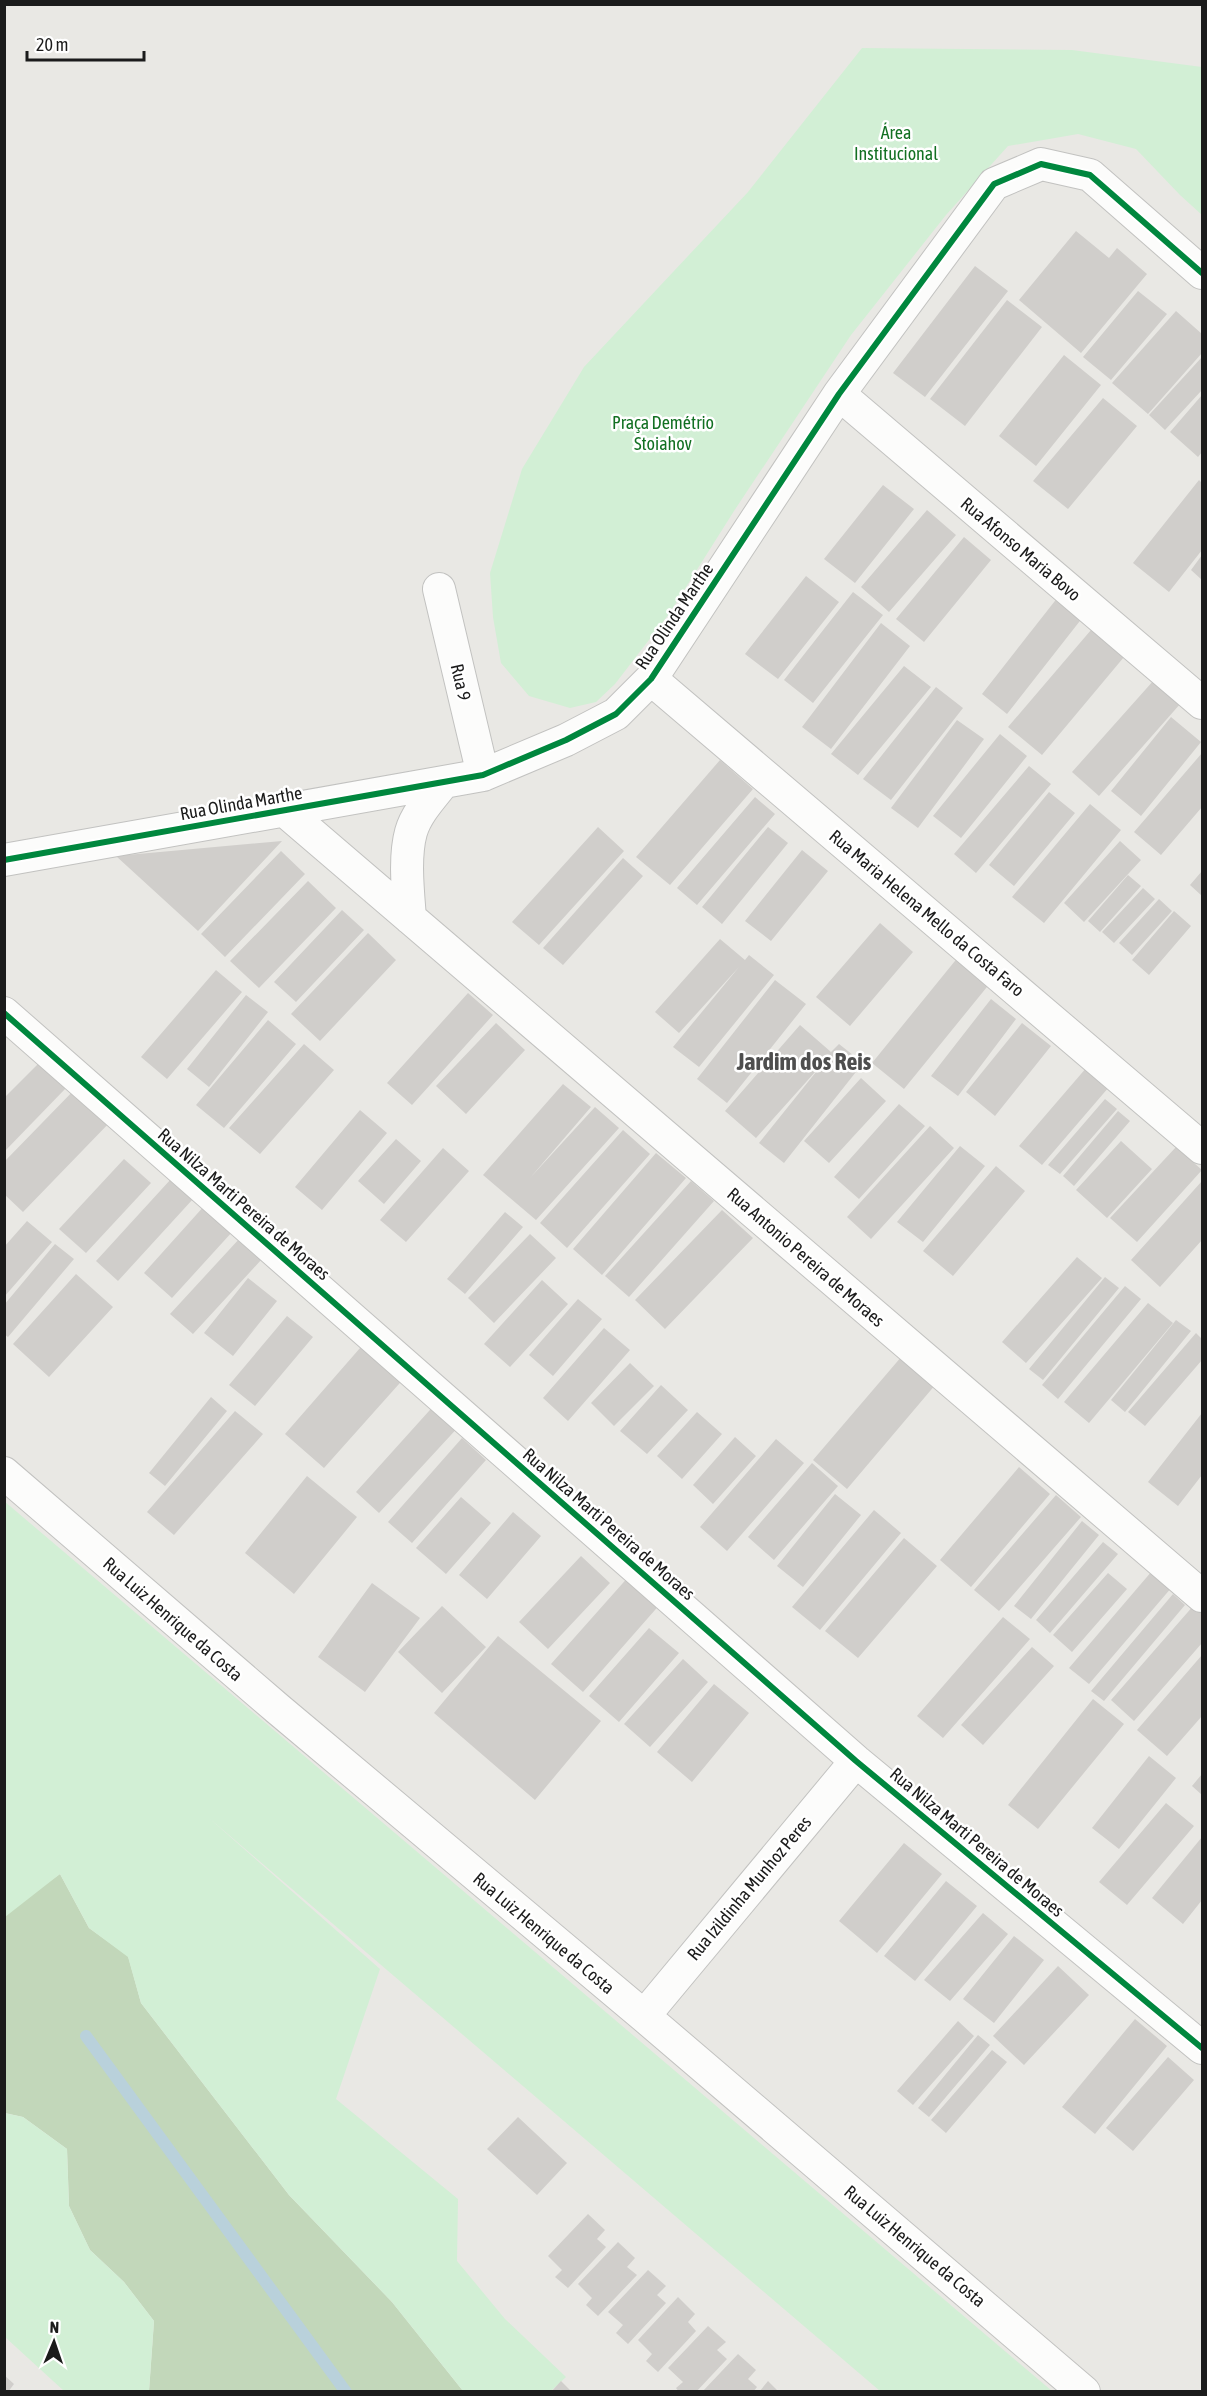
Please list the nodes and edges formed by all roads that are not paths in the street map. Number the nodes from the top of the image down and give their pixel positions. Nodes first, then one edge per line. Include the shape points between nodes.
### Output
1 (1203, 273) edge
2 (839, 394) junction
3 (439, 589) dead end
4 (651, 679) junction
5 (1203, 703) edge
6 (483, 775) junction
7 (442, 784) junction
8 (284, 810) junction
9 (4, 860) edge
10 (410, 918) junction
11 (4, 1013) edge
12 (1203, 1148) edge
13 (4, 1473) edge
14 (1203, 1596) edge
15 (856, 1761) junction
16 (644, 2016) junction
17 (1203, 2048) edge
18 (1084, 2391) edge

1 - 2 street, Rua Olinda Marthe via 1090,175 1041,164 994,184
2 - 4 street, Rua Olinda Marthe
2 - 5 street, Rua Afonso Maria Bovo
3 - 6 street, Rua 9
4 - 6 street, Rua Olinda Marthe via 616,714
4 - 12 street, Rua Maria Helena Mello da Costa Faro
6 - 7 street, Rua Olinda Marthe
7 - 8 street, Rua Olinda Marthe
7 - 10 street via 411,832 407,871
8 - 9 street, Rua Olinda Marthe
8 - 10 street, Rua Antonio Pereira de Moraes
10 - 14 street, Rua Antonio Pereira de Moraes
11 - 15 street, Rua Nilza Marti Pereira de Moraes
13 - 16 street, Rua Luiz Henrique da Costa
15 - 16 street, Rua Izildinha Munhoz Peres
15 - 17 street, Rua Nilza Marti Pereira de Moraes
16 - 18 street, Rua Luiz Henrique da Costa

